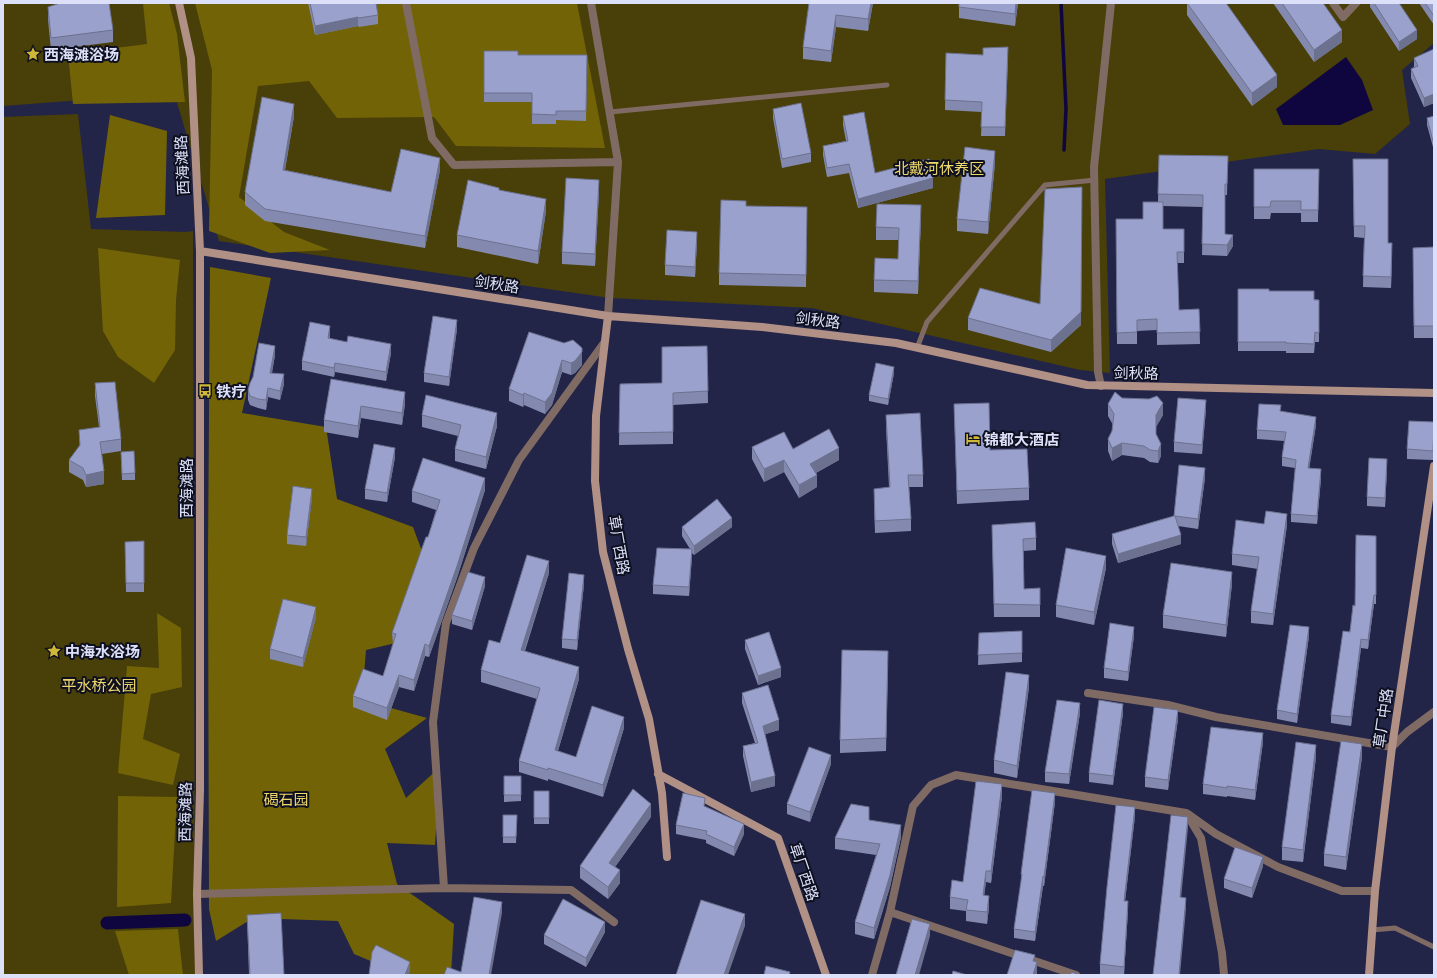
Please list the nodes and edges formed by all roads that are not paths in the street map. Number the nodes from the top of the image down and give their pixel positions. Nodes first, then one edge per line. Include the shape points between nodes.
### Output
1 (179, 3) edge
2 (406, 3) edge
3 (591, 3) edge
4 (1111, 3) edge
5 (1333, 3) edge
6 (1356, 3) edge
7 (887, 85) dead end
8 (610, 112) junction
9 (618, 162) junction
10 (1095, 180) junction
11 (200, 251) junction
12 (608, 316) junction
13 (604, 343) junction
14 (917, 348) junction
15 (1101, 386) junction
16 (1434, 393) edge
17 (1434, 466) edge
18 (1088, 693) dead end
19 (1434, 712) edge
20 (1392, 747) junction
21 (658, 774) junction
22 (1186, 813) junction
23 (667, 858) dead end
24 (444, 888) junction
25 (1375, 891) junction
26 (197, 894) junction
27 (890, 912) junction
28 (614, 922) dead end
29 (1372, 930) junction
30 (1434, 948) edge
31 (199, 975) edge
32 (826, 975) edge
33 (872, 975) edge
34 (1076, 975) edge
35 (1224, 975) edge
36 (1369, 975) edge

1 - 11 main road, 西海滩路 via 191,58
2 - 9 street via 432,138 454,165
3 - 8 street
4 - 10 street
5 - 6 street via 1344,17
7 - 8 lane
8 - 9 street
9 - 12 street
10 - 14 lane via 1045,184 927,322
10 - 15 street via 1098,372
11 - 12 main road, 剑秋路
11 - 26 main road, 西海滩路 via 200,790
12 - 13 main road, 草厂西路
12 - 14 main road, 剑秋路 via 762,326
13 - 21 main road, 草厂西路 via 596,416 595,480 603,552 648,719
13 - 24 street via 519,460 474,548 446,623 434,722
14 - 15 main road, 剑秋路
15 - 16 main road, 剑秋路
17 - 20 main road, 草厂中路
18 - 20 street via 1168,705 1216,717
19 - 20 street
20 - 25 main road, 草厂中路
21 - 23 main road, 草厂西路
21 - 32 main road, 草厂西路 via 778,838
22 - 25 street via 1216,834 1278,867 1342,891
22 - 27 street via 956,775 931,786 913,806
22 - 35 street via 1201,838
24 - 26 street
24 - 28 street via 571,890
25 - 29 main road, 草厂中路
26 - 31 main road, 西海滩路
27 - 33 street
27 - 34 street
29 - 30 lane via 1395,928
29 - 36 main road, 草厂中路

